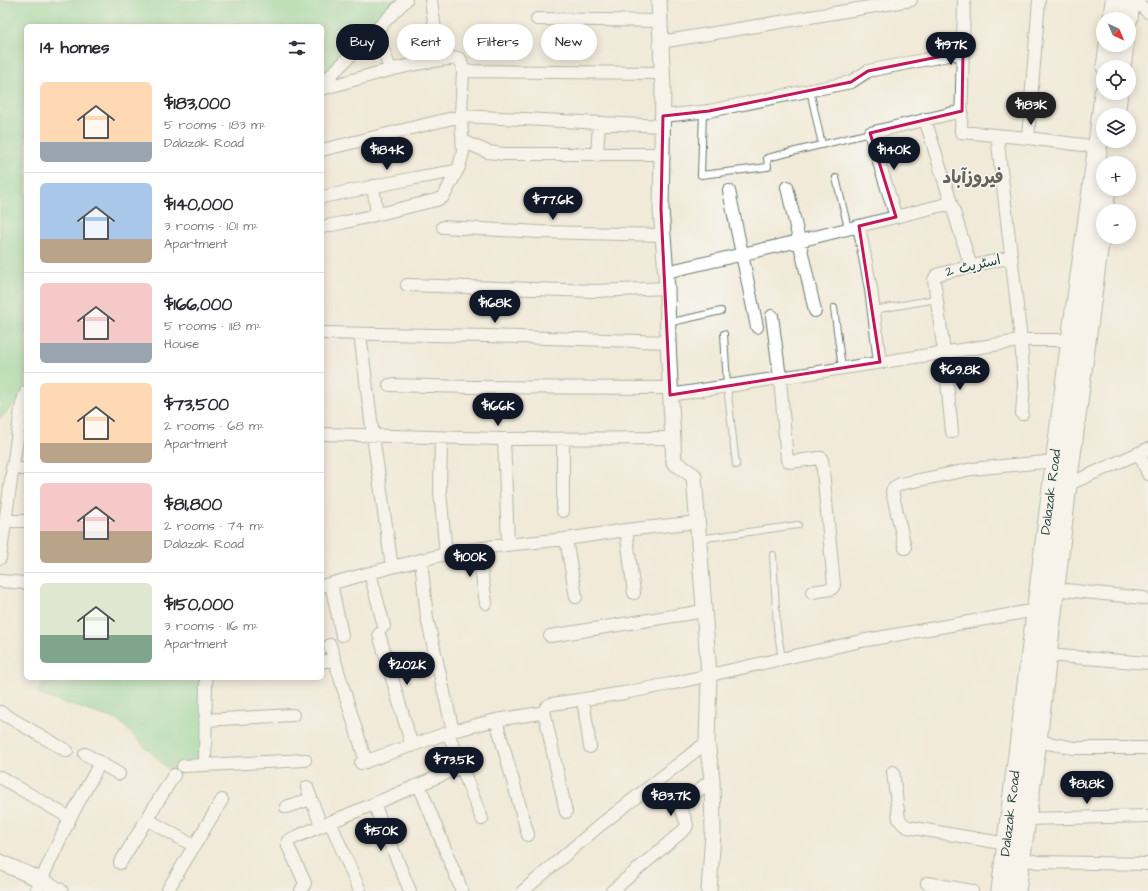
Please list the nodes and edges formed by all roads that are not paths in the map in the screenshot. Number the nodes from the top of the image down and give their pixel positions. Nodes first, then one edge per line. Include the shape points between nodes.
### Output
1 (406, 0) edge
2 (432, 0) edge
3 (659, 0) edge
4 (911, 0) edge
5 (964, 0) edge
6 (1039, 0) edge
7 (1126, 6) edge
8 (1148, 12) edge
9 (537, 19) dead end
10 (660, 21) junction
11 (381, 24) edge
12 (435, 24) edge
13 (661, 42) junction
14 (963, 52) junction
15 (455, 58) edge
16 (346, 60) edge
17 (387, 60) edge
18 (434, 60) edge
19 (390, 69) junction
20 (462, 71) junction
21 (662, 73) junction
22 (324, 82) edge
23 (324, 88) edge
24 (810, 90) junction
25 (962, 111) junction
26 (703, 112) junction
27 (461, 116) junction
28 (925, 119) junction
29 (662, 121) junction
30 (599, 123) junction
31 (870, 132) junction
32 (997, 135) junction
33 (1028, 138) junction
34 (463, 141) junction
35 (1096, 143) edge
36 (822, 145) junction
37 (1104, 148) edge
38 (324, 150) edge
39 (662, 154) junction
40 (597, 155) junction
41 (456, 171) junction
42 (836, 178) dead end
43 (373, 186) junction
44 (786, 187) dead end
45 (729, 191) dead end
46 (1105, 196) edge
47 (324, 197) edge
48 (951, 203) junction
49 (377, 214) junction
50 (896, 217) junction
51 (324, 227) edge
52 (443, 227) dead end
53 (854, 227) junction
54 (663, 235) junction
55 (799, 241) junction
56 (742, 254) junction
57 (1011, 257) junction
58 (971, 267) junction
59 (666, 272) junction
60 (407, 285) dead end
61 (667, 288) junction
62 (936, 299) junction
63 (834, 308) dead end
64 (874, 310) junction
65 (721, 311) dead end
66 (814, 311) dead end
67 (772, 316) dead end
68 (668, 323) junction
69 (757, 327) dead end
70 (324, 333) edge
71 (360, 334) junction
72 (724, 334) dead end
73 (1020, 340) junction
74 (1079, 340) junction
75 (668, 342) junction
76 (944, 352) junction
77 (880, 362) junction
78 (842, 368) junction
79 (780, 378) junction
80 (389, 385) dead end
81 (727, 386) junction
82 (670, 391) junction
83 (24, 398) edge
84 (1022, 414) dead end
85 (22, 424) edge
86 (952, 432) dead end
87 (324, 434) edge
88 (373, 436) junction
89 (441, 438) junction
90 (673, 438) junction
91 (504, 439) junction
92 (563, 439) junction
93 (1143, 451) edge
94 (1055, 461) junction
95 (736, 465) dead end
96 (12, 468) junction
97 (24, 469) edge
98 (1148, 474) edge
99 (1067, 485) junction
100 (4, 496) edge
101 (563, 511) dead end
102 (5, 521) junction
103 (24, 521) edge
104 (698, 522) junction
105 (798, 524) dead end
106 (626, 530) junction
107 (699, 538) junction
108 (566, 539) junction
109 (508, 544) junction
110 (905, 548) dead end
111 (478, 549) junction
112 (446, 554) junction
113 (0, 555) edge
114 (772, 555) dead end
115 (421, 560) junction
116 (392, 567) junction
117 (370, 573) junction
118 (0, 581) edge
119 (24, 583) edge
120 (326, 585) edge
121 (1055, 589) junction
122 (812, 592) dead end
123 (634, 593) dead end
124 (576, 597) dead end
125 (1144, 598) dead end
126 (486, 603) dead end
127 (1036, 610) junction
128 (704, 611) junction
129 (342, 635) dead end
130 (550, 636) dead end
131 (330, 645) dead end
132 (1047, 655) junction
133 (334, 659) junction
134 (782, 659) junction
135 (324, 662) edge
136 (1148, 663) edge
137 (709, 675) junction
138 (206, 680) edge
139 (583, 699) junction
140 (544, 711) junction
141 (0, 712) edge
142 (293, 715) dead end
143 (205, 720) junction
144 (496, 720) junction
145 (450, 732) junction
146 (1037, 741) junction
147 (707, 742) junction
148 (412, 746) junction
149 (590, 747) dead end
150 (1148, 748) edge
151 (67, 751) dead end
152 (85, 754) dead end
153 (305, 760) dead end
154 (100, 763) junction
155 (205, 765) junction
156 (183, 766) dead end
157 (461, 767) junction
158 (893, 772) dead end
159 (119, 774) dead end
160 (174, 775) dead end
161 (0, 777) edge
162 (712, 779) junction
163 (419, 785) junction
164 (307, 787) dead end
165 (311, 799) junction
166 (222, 800) dead end
167 (374, 804) junction
168 (286, 807) dead end
169 (566, 812) dead end
170 (1148, 816) edge
171 (70, 818) junction
172 (147, 819) junction
173 (1026, 819) junction
174 (482, 820) dead end
175 (325, 824) junction
176 (528, 835) dead end
177 (1007, 844) junction
178 (194, 846) junction
179 (1020, 859) junction
180 (0, 862) edge
181 (120, 863) dead end
182 (1148, 864) edge
183 (927, 883) dead end
184 (39, 886) edge
185 (60, 891) edge
186 (166, 891) edge
187 (301, 891) edge
188 (359, 891) edge
189 (410, 891) edge
190 (462, 891) edge
191 (523, 891) edge
192 (612, 891) edge
193 (708, 891) edge
194 (972, 891) edge
195 (1002, 891) edge
196 (1016, 891) edge

1 - 11 street
2 - 12 street
3 - 10 street
4 - 13 street
5 - 14 street
6 - 33 street
7 - 8 street via 1139,4
9 - 10 street
10 - 13 street
13 - 21 street
14 - 24 street via 868,71 851,82
14 - 25 street
15 - 20 street via 461,60
16 - 22 street
17 - 19 street
18 - 19 street
19 - 23 street
20 - 21 street
20 - 27 street
21 - 29 street
24 - 26 street
24 - 36 lane
25 - 28 street
25 - 32 street via 962,132
26 - 29 street
26 - 36 lane via 701,175 768,167 767,158
27 - 30 street
27 - 34 street
27 - 38 street
28 - 31 street
28 - 48 street
29 - 30 street
29 - 39 street
30 - 40 street
31 - 36 lane
31 - 50 street
32 - 33 street
32 - 57 street
33 - 35 street
34 - 40 street via 488,152 504,154
34 - 41 street via 463,152
37 - 74 main road, Dalazak Road
39 - 40 street
39 - 54 street
41 - 43 street
41 - 49 street via 443,197
42 - 53 lane
43 - 47 street
43 - 49 street
44 - 55 street
45 - 56 street
46 - 74 main road, Dalazak Road
48 - 50 street
48 - 58 street
49 - 51 street
50 - 53 street
52 - 54 street
53 - 55 street
53 - 64 street via 871,289
54 - 59 street
55 - 56 street
55 - 66 street
56 - 59 street
56 - 69 street
57 - 58 street, اسٹریٹ 2
57 - 73 street
58 - 62 street, اسٹریٹ 2 via 936,276
59 - 61 street
60 - 61 street via 594,290
61 - 68 street
62 - 64 lane
62 - 76 street
63 - 78 lane
64 - 77 street
65 - 68 lane
67 - 79 street
68 - 75 street
70 - 71 street
71 - 75 street
71 - 88 street
72 - 81 lane
73 - 74 street
73 - 76 street
73 - 84 street via 1024,384
74 - 94 main road, Dalazak Road
74 - 99 main road, Dalazak Road
75 - 82 street
76 - 77 street
76 - 86 street
77 - 78 street
78 - 79 street
79 - 81 street
79 - 122 street via 787,460 822,460 834,585 831,589
80 - 82 street
81 - 82 street
81 - 95 lane
82 - 90 street
83 - 85 street
85 - 96 street
87 - 88 street
88 - 89 street
88 - 116 street
89 - 91 street
89 - 112 street via 440,492
90 - 92 street
90 - 104 street via 674,462 694,476
91 - 92 street
91 - 109 street
92 - 101 street
93 - 98 street
93 - 99 street
94 - 110 street via 972,469 900,484 892,491
94 - 127 main road, Dalazak Road
96 - 97 street
96 - 100 street
99 - 121 main road, Dalazak Road
100 - 102 street
102 - 103 street
102 - 113 street
104 - 106 street
104 - 107 street
105 - 107 lane
106 - 108 street
106 - 123 street
107 - 128 street
108 - 109 street
108 - 124 street
109 - 111 street
111 - 112 street
111 - 126 street
112 - 115 street
114 - 134 lane via 777,628
115 - 116 street
115 - 145 street via 427,618
116 - 117 street
117 - 120 street
117 - 148 street
118 - 119 street
120 - 129 street
121 - 125 street
121 - 132 main road, Dalazak Road
127 - 134 street via 861,641
127 - 177 main road, Dalazak Road
128 - 130 street
128 - 137 street
131 - 133 street
132 - 136 street
132 - 146 main road, Dalazak Road
133 - 135 street
133 - 148 street via 363,763
134 - 137 street
137 - 139 street
137 - 147 street
138 - 143 street
139 - 140 street via 552,704 545,707
139 - 149 street
140 - 144 street
140 - 169 street
141 - 151 street
142 - 143 street
143 - 155 street
144 - 145 street
144 - 176 street
145 - 148 street
145 - 157 street
146 - 150 street via 1074,748
146 - 173 main road, Dalazak Road
147 - 162 street
147 - 191 street via 599,826
152 - 154 street
153 - 155 street
154 - 159 street
154 - 171 street
155 - 156 street
157 - 163 street
157 - 174 street
158 - 177 street via 899,819 903,824 908,827
160 - 172 street
161 - 171 street
162 - 192 street via 680,806 688,825 686,828
162 - 193 street via 713,833
163 - 167 street
163 - 190 street
164 - 165 street
165 - 168 street
165 - 175 street
166 - 178 street
167 - 175 street
167 - 189 street
170 - 173 street
171 - 184 street
172 - 178 street
172 - 181 street
173 - 179 main road, Dalazak Road
175 - 187 street via 288,841 305,883
175 - 188 street
177 - 195 main road, Dalazak Road
178 - 186 street
179 - 182 street via 1039,862
179 - 196 main road, Dalazak Road
180 - 184 street
183 - 194 street
184 - 185 street

